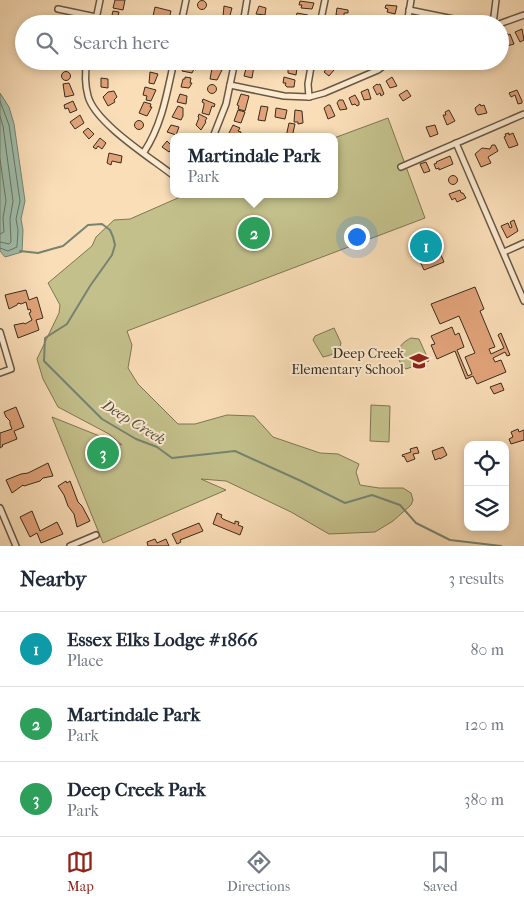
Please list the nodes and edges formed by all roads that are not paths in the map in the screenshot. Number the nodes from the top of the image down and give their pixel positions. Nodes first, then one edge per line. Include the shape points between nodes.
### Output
1 (100, 0) edge
2 (186, 0) edge
3 (247, 0) edge
4 (325, 0) edge
5 (412, 0) edge
6 (496, 0) edge
7 (58, 9) dead end
8 (410, 10) junction
9 (86, 15) edge
10 (96, 15) edge
11 (183, 15) edge
12 (244, 15) edge
13 (322, 15) edge
14 (409, 15) edge
15 (434, 15) edge
16 (494, 15) edge
17 (524, 15) edge
18 (509, 20) edge
19 (87, 70) edge
20 (172, 70) edge
21 (233, 70) edge
22 (310, 70) edge
23 (378, 70) edge
24 (230, 85) junction
25 (309, 97) junction
26 (524, 114) edge
27 (215, 133) edge
28 (456, 143) junction
29 (144, 152) junction
30 (401, 167) dead end
31 (170, 173) edge
32 (524, 244) edge
33 (504, 252) junction
34 (524, 301) edge
35 (0, 332) edge
36 (0, 373) edge
37 (0, 508) edge
38 (96, 535) dead end
39 (16, 546) edge
40 (70, 546) edge

1 - 10 street
2 - 11 street
3 - 12 street
4 - 13 street
5 - 8 street
6 - 16 street
7 - 9 street
8 - 14 street
8 - 15 street
17 - 18 street
19 - 29 street via 86,88 96,113
20 - 29 street via 159,121
21 - 24 street
22 - 25 street
23 - 25 street
24 - 25 street via 284,96
24 - 27 street
26 - 28 street
28 - 30 street
28 - 33 street
29 - 31 street
32 - 33 street
33 - 34 street
35 - 36 street via 11,369
37 - 39 street
38 - 40 street

